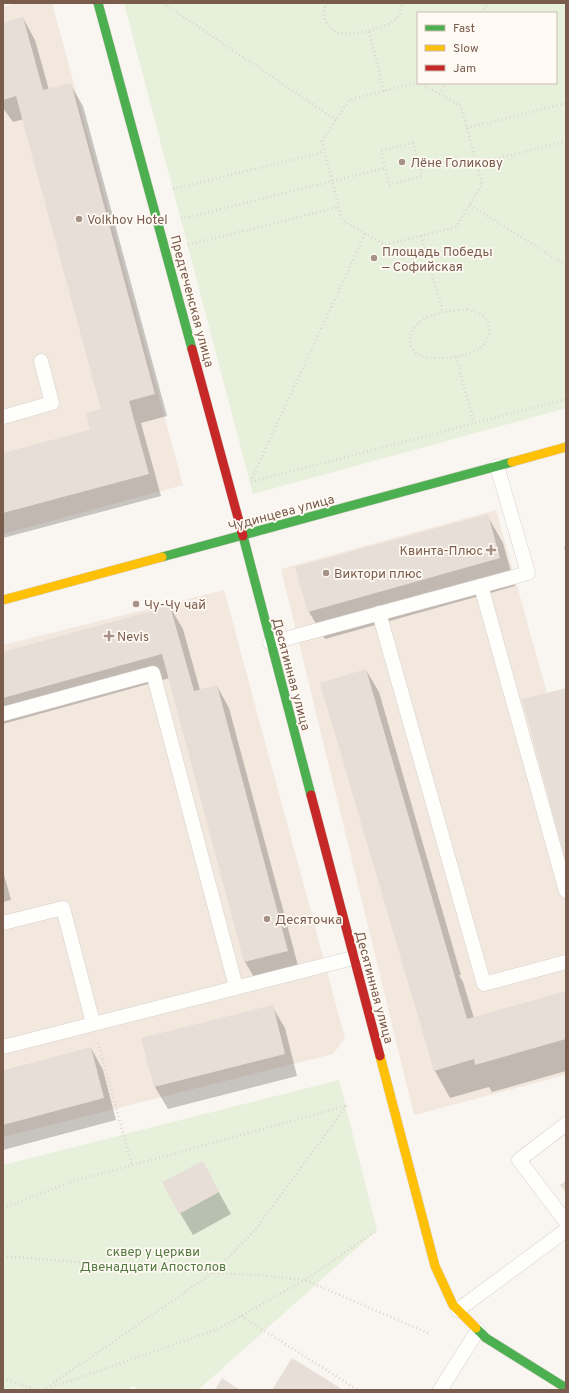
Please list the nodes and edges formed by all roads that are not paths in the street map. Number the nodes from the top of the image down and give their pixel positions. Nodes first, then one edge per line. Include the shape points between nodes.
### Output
1 (98, 3) edge
2 (41, 361) dead end
3 (3, 417) edge
4 (566, 447) edge
5 (497, 466) junction
6 (243, 536) junction
7 (481, 586) junction
8 (3, 600) edge
9 (379, 613) junction
10 (270, 643) junction
11 (3, 714) edge
12 (566, 891) edge
13 (3, 923) edge
14 (353, 958) junction
15 (566, 962) edge
16 (236, 987) junction
17 (93, 1023) junction
18 (3, 1047) edge
19 (566, 1124) edge
20 (566, 1222) edge
21 (566, 1230) edge
22 (458, 1310) junction
23 (478, 1330) junction
24 (566, 1388) edge
25 (440, 1390) edge

1 - 6 street, Предтеченская улица
2 - 3 lane via 52,403
4 - 5 street, Чудинцева улица
5 - 6 street, Чудинцева улица
5 - 7 lane via 528,573
6 - 8 street, Чудинцева улица
6 - 10 street, Десятинная улица
7 - 9 lane
7 - 12 lane
9 - 10 lane
9 - 15 lane via 484,984
10 - 14 street, Десятинная улица
11 - 16 lane via 153,673
13 - 17 lane via 63,908
14 - 16 lane
14 - 22 street, Десятинная улица via 435,1266 453,1305
16 - 17 lane
17 - 18 lane
19 - 20 lane via 519,1160
21 - 22 lane
22 - 23 street, Десятинная улица
23 - 24 street, Десятинная улица via 486,1338
23 - 25 lane

